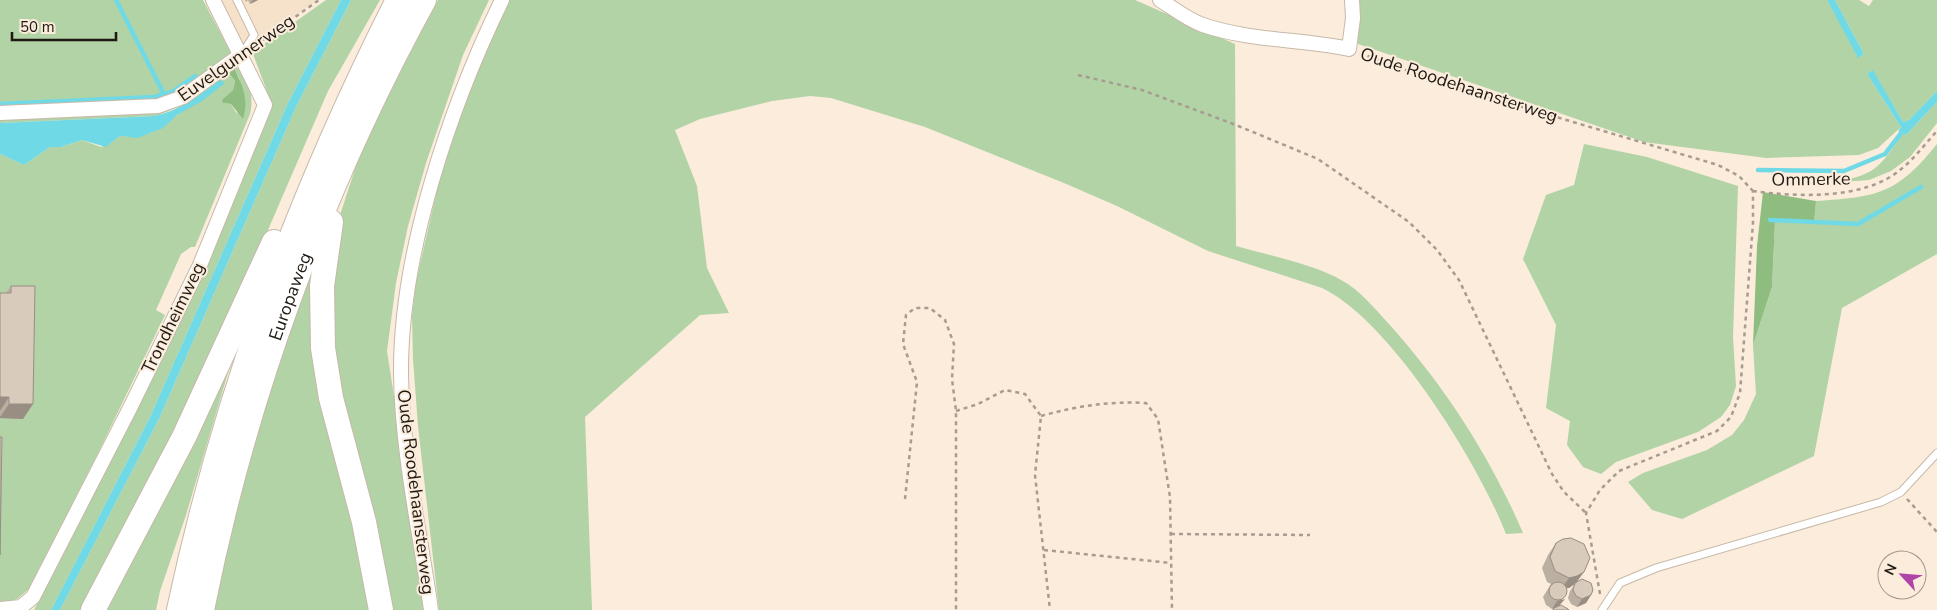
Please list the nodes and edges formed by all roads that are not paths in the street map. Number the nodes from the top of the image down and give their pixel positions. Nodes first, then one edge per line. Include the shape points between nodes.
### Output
1 (213, 0) edge
2 (237, 0) edge
3 (398, 0) edge
4 (424, 0) edge
5 (502, 0) edge
6 (1160, 0) edge
7 (1352, 0) edge
8 (242, 54) junction
9 (0, 113) edge
10 (336, 132) junction
11 (335, 180) junction
12 (1937, 453) edge
13 (0, 609) edge
14 (21, 609) edge
15 (93, 610) edge
16 (178, 610) edge
17 (202, 610) edge
18 (381, 610) edge
19 (431, 610) edge
20 (1602, 610) edge

1 - 8 street, Trondheimweg
2 - 8 lane via 254,35
3 - 10 highway, Europaweg
4 - 11 highway, Europaweg via 380,82
5 - 19 street, Oude Roodehaansterweg via 466,80 441,156 417,246 404,314 402,400
6 - 7 street, Oude Roodehaansterweg via 1201,25 1224,31 1349,49
8 - 9 street, Euvelgunnerweg via 183,97 158,106
8 - 14 street, Trondheimweg via 265,104 200,265 33,597
10 - 15 highway via 290,207 184,437
10 - 16 highway, Europaweg via 250,348 213,470
11 - 17 highway, Europaweg via 260,387 232,477
11 - 18 highway via 322,286 323,348 331,398 364,522
12 - 20 lane via 1901,492 1881,502 1656,568 1620,583
13 - 14 street, Trondheimweg

